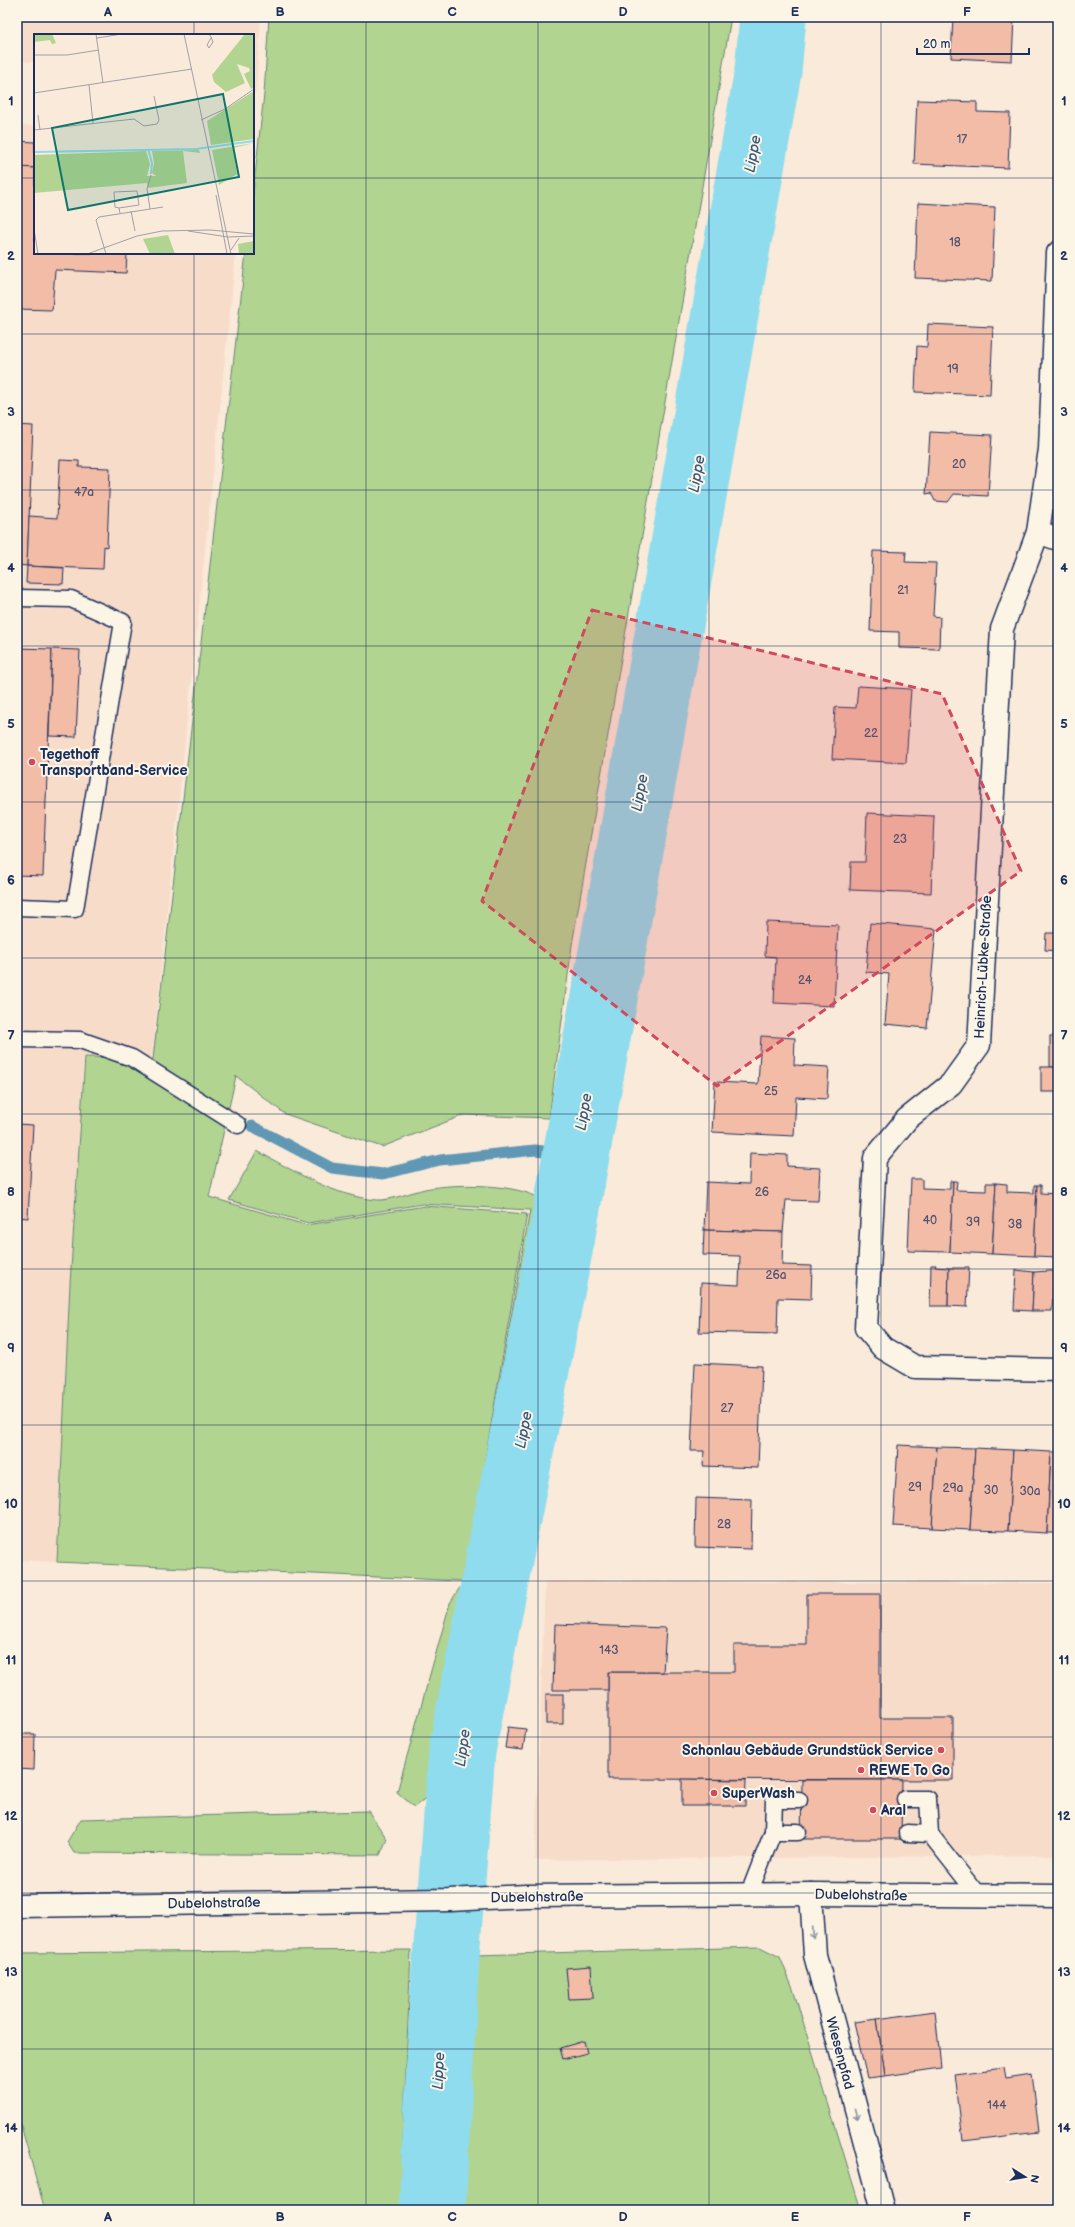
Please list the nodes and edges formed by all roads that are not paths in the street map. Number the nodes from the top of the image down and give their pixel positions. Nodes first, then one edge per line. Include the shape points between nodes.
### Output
1 (1058, 253) edge
2 (1038, 532) junction
3 (1058, 539) edge
4 (17, 598) edge
5 (17, 907) edge
6 (17, 1039) edge
7 (238, 1125) dead end
8 (1058, 1370) edge
9 (905, 1799) dead end
10 (800, 1800) dead end
11 (773, 1832) junction
12 (798, 1832) dead end
13 (907, 1833) dead end
14 (930, 1834) junction
15 (811, 1894) junction
16 (978, 1895) junction
17 (748, 1896) junction
18 (1058, 1896) edge
19 (17, 1906) edge
20 (883, 2210) edge

1 - 2 street, Heinrich-Lübke-Straße via 1050,450
2 - 3 street
2 - 8 street, Heinrich-Lübke-Straße via 1002,629 979,1045 951,1084 907,1119 875,1158 866,1328 883,1348 915,1367
4 - 5 lane via 71,599 123,622 75,908
6 - 7 lane via 80,1040 132,1058
9 - 14 lane via 928,1799
10 - 11 lane via 774,1800
11 - 12 lane
11 - 17 lane
13 - 14 lane
14 - 16 lane
15 - 16 street, Dubelohstraße
15 - 17 street, Dubelohstraße
15 -> 20 street, Wiesenpfad via 815,1954
16 - 18 street, Dubelohstraße
17 - 19 street, Dubelohstraße via 509,1897

